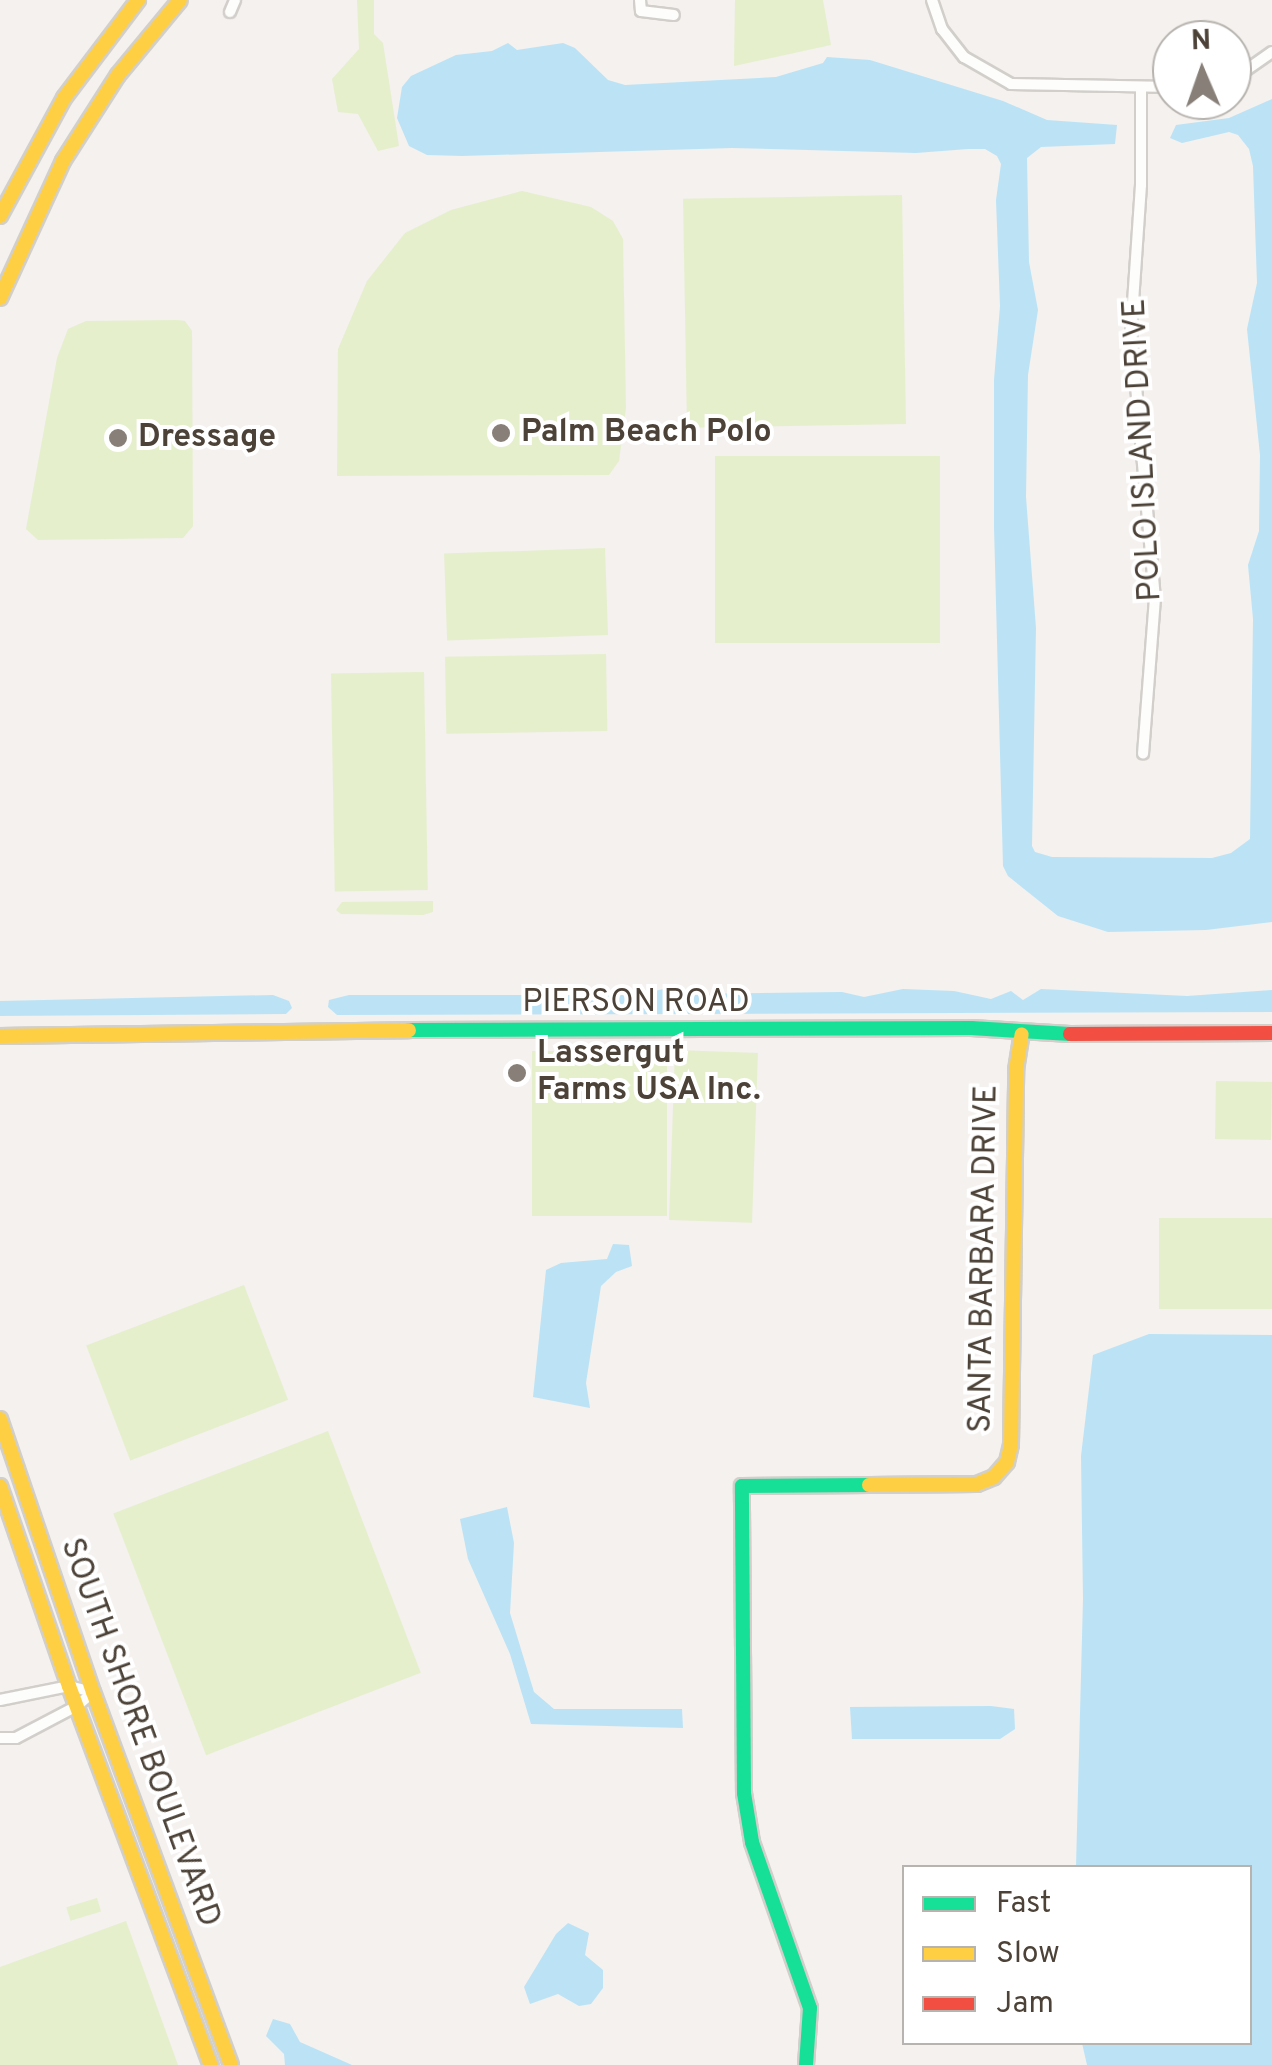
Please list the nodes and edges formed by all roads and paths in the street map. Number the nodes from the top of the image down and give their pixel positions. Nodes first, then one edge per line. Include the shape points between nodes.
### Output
1 (138, 0) edge
2 (180, 0) edge
3 (235, 0) edge
4 (640, 0) edge
5 (932, 0) edge
6 (230, 12) dead end
7 (674, 15) dead end
8 (1141, 87) junction
9 (1152, 87) edge
10 (0, 216) edge
11 (0, 298) edge
12 (1143, 754) dead end
13 (1272, 1033) edge
14 (1022, 1034) junction
15 (0, 1036) edge
16 (0, 1419) edge
17 (0, 1486) edge
18 (69, 1686) junction
19 (93, 1692) junction
20 (0, 1700) edge
21 (77, 1706) junction
22 (0, 1738) edge
23 (211, 2065) edge
24 (231, 2065) edge
25 (806, 2065) edge

1 - 10 street via 64,98
2 - 11 street via 89,117 39,206
3 - 6 street
4 - 7 street via 641,11
5 - 8 street via 952,44 994,78 1038,88
8 - 9 street
8 - 12 street, POLO ISLAND DRIVE via 1131,330 1155,598
13 - 14 street, PIERSON ROAD
14 - 15 street, PIERSON ROAD via 952,1028
14 - 25 street, SANTA BARBARA DRIVE via 1006,1462 976,1484 742,1486 744,1792 752,1842 810,2008
16 - 19 street, SOUTH SHORE BOULEVARD
17 - 18 street, SOUTH SHORE BOULEVARD
18 - 19 street
18 - 20 street
18 - 21 street, SOUTH SHORE BOULEVARD
19 - 21 street
19 - 24 street, SOUTH SHORE BOULEVARD
21 - 22 street via 16,1738
21 - 23 street, SOUTH SHORE BOULEVARD

